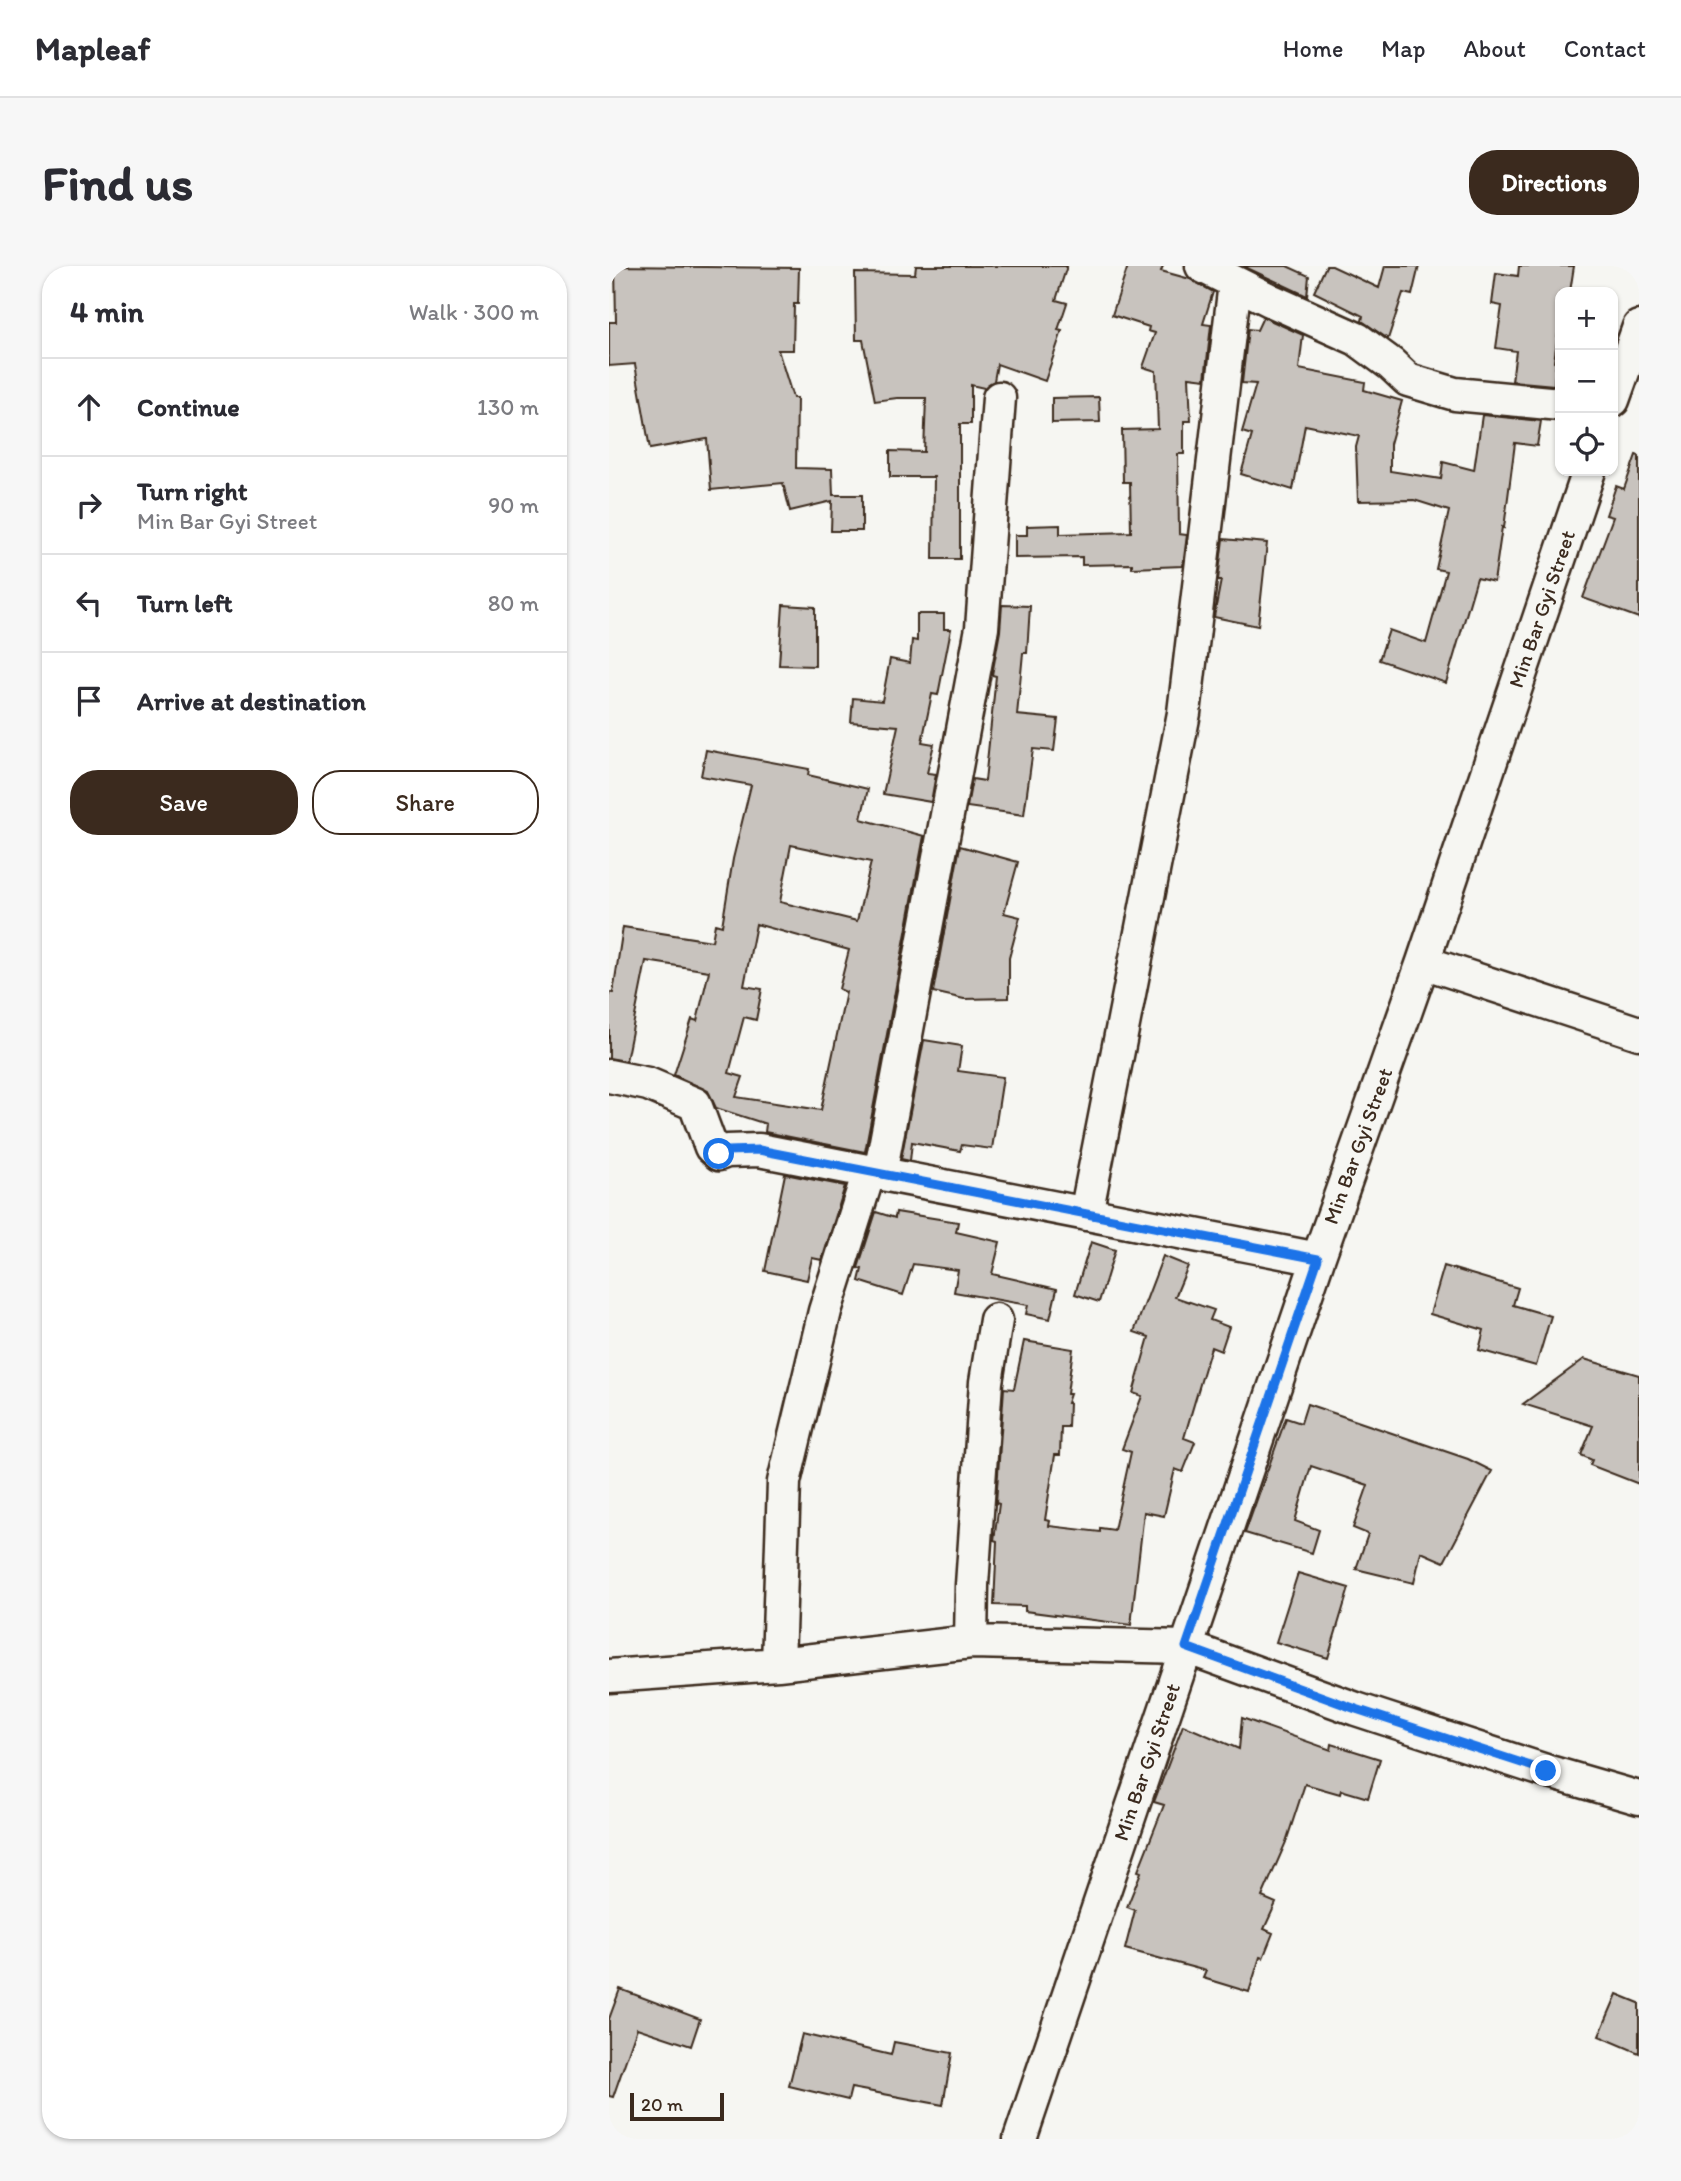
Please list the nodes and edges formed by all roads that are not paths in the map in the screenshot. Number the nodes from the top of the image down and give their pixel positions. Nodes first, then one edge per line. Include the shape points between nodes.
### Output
1 (1202, 266) edge
2 (1235, 283) junction
3 (1639, 327) edge
4 (1618, 386) edge
5 (999, 398) dead end
6 (1555, 404) edge
7 (1586, 476) edge
8 (1423, 962) junction
9 (1639, 1033) edge
10 (609, 1076) edge
11 (875, 1173) junction
12 (1086, 1214) junction
13 (1318, 1259) junction
14 (996, 1320) dead end
15 (971, 1643) junction
16 (1186, 1647) junction
17 (778, 1664) junction
18 (609, 1676) edge
19 (1639, 1798) edge
20 (1020, 2139) edge

1 - 2 street
2 - 6 street via 1357,339 1408,380 1455,394
2 - 12 street via 1184,713
3 - 4 street
5 - 11 street via 982,628
7 - 8 street, Min Bar Gyi Street
8 - 9 street
8 - 13 street, Min Bar Gyi Street
10 - 11 street via 648,1084 695,1104 711,1147 719,1154 759,1150
11 - 12 street
11 - 17 street via 825,1311 784,1482
12 - 13 street
13 - 16 street, Min Bar Gyi Street
14 - 15 street via 986,1382
15 - 16 street
15 - 17 street
16 - 19 street via 1356,1709
16 - 20 street, Min Bar Gyi Street
17 - 18 street

